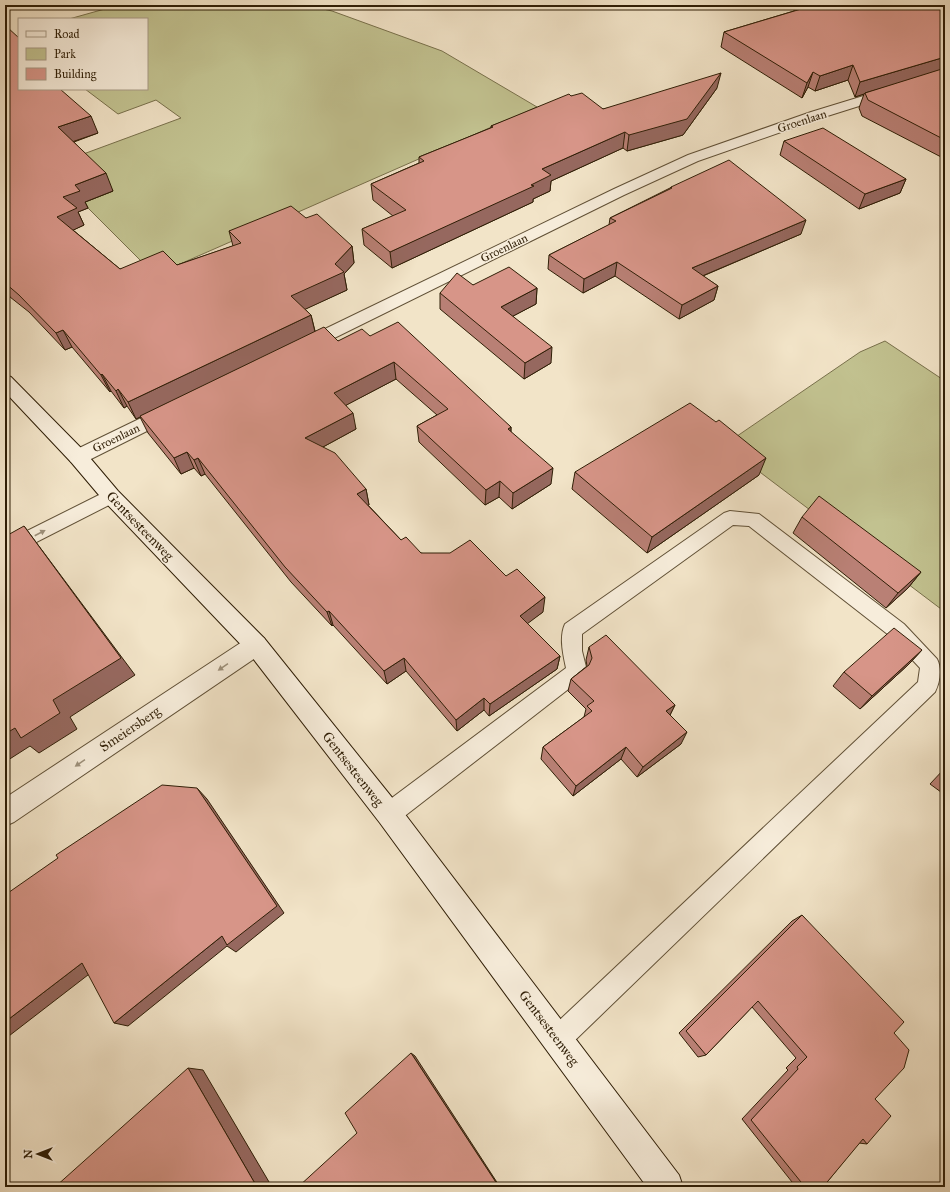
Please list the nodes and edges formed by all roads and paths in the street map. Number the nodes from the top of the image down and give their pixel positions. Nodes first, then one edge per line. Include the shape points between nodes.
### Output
1 (945, 75) edge
2 (291, 352) edge
3 (8, 389) edge
4 (185, 404) edge
5 (78, 457) junction
6 (111, 496) junction
7 (5, 551) edge
8 (256, 646) junction
9 (5, 813) edge
10 (389, 814) junction
11 (558, 1039) junction
12 (667, 1187) edge

1 - 2 street, Groenlaan via 816,115 693,158
3 - 5 street, Gentsesteenweg
4 - 5 street, Groenlaan
5 - 6 street, Gentsesteenweg
7 -> 6 lane
6 - 8 street, Gentsesteenweg
8 -> 9 street, Smeiersberg
8 - 10 street, Gentsesteenweg
10 - 11 street, Gentsesteenweg
10 - 11 lane via 576,671 572,651 572,630 730,518 753,519 897,630 930,665 928,686
11 - 12 street, Gentsesteenweg

